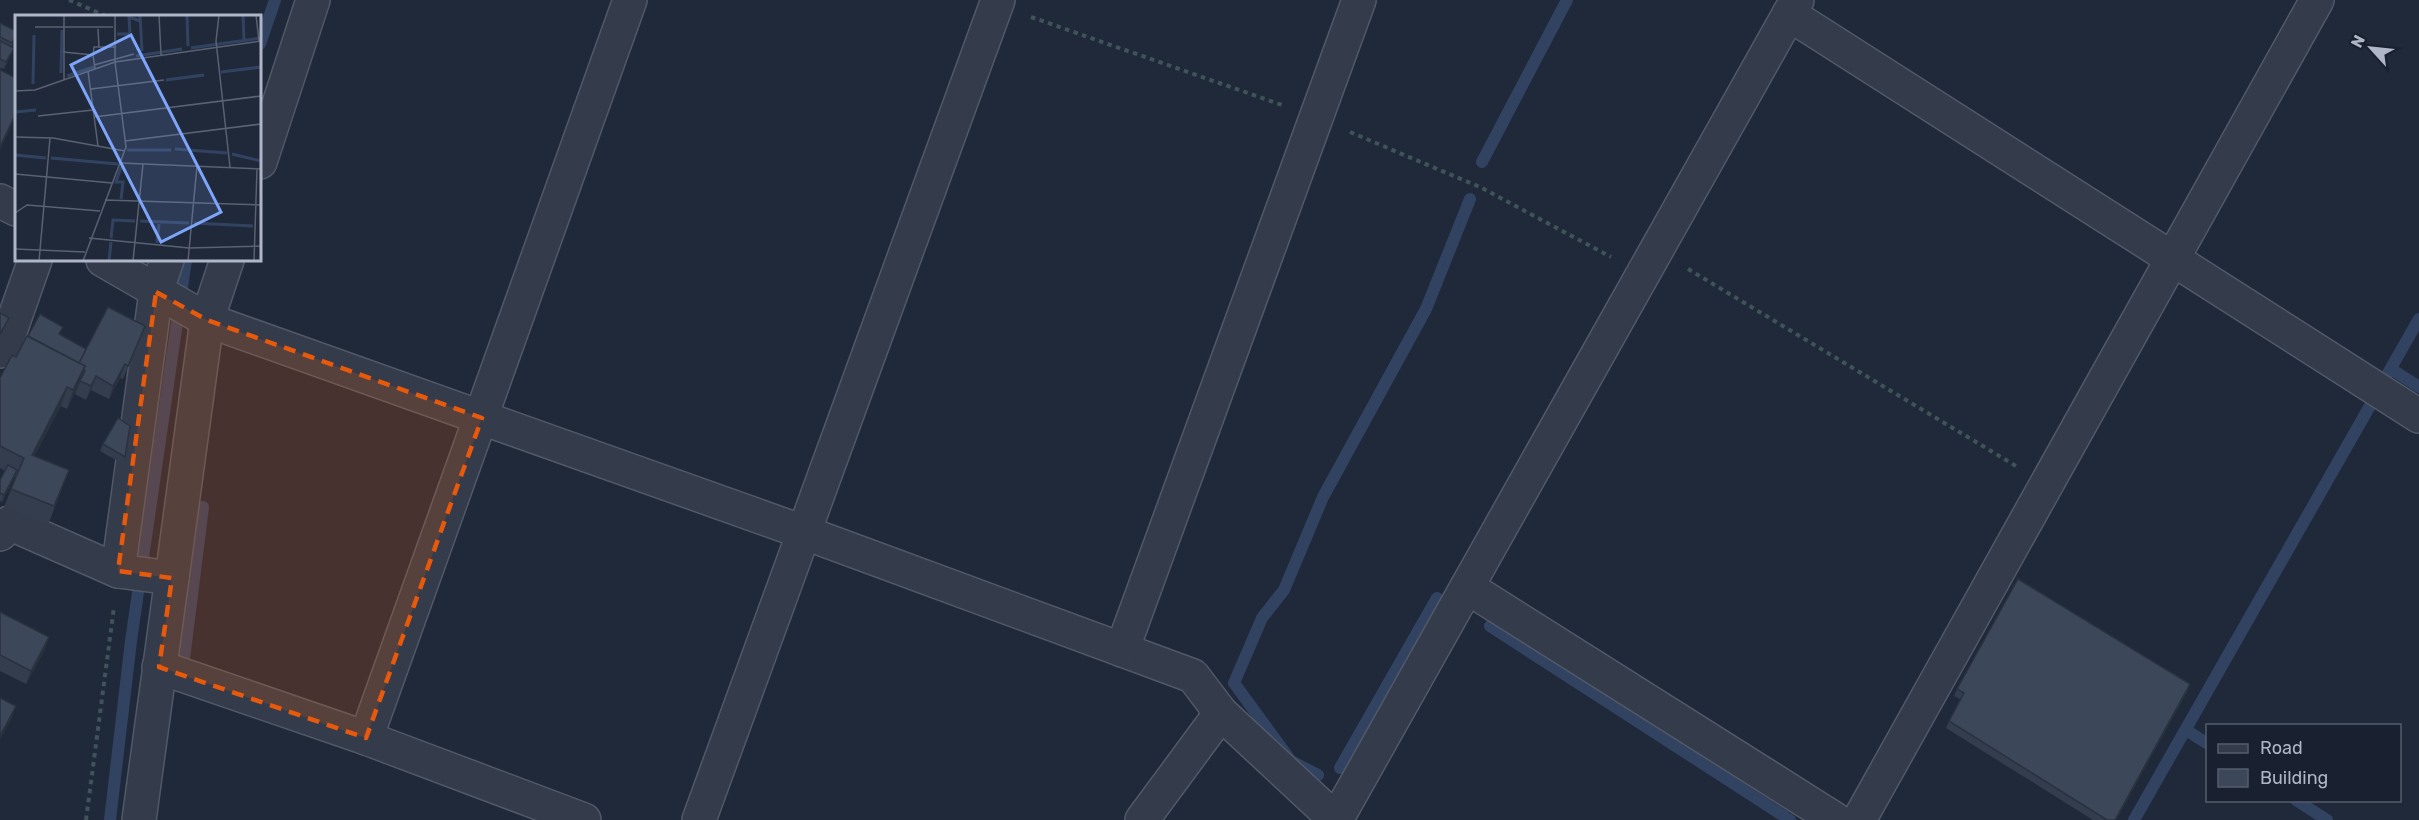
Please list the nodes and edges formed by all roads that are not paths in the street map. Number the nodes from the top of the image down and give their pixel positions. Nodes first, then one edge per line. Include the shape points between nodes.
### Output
1 (313, 0) edge
2 (630, 0) edge
3 (1359, 0) edge
4 (2317, 0) edge
5 (997, 2) edge
6 (1793, 7) edge
7 (261, 159) edge
8 (0, 201) edge
9 (15, 208) edge
10 (2174, 258) junction
11 (35, 261) edge
12 (105, 261) edge
13 (167, 261) edge
14 (227, 261) edge
15 (159, 293) junction
16 (202, 317) junction
17 (0, 351) edge
18 (2419, 416) edge
19 (482, 418) junction
20 (3, 525) edge
21 (803, 532) junction
22 (121, 571) junction
23 (166, 577) junction
24 (1467, 587) junction
25 (1122, 650) junction
26 (159, 667) junction
27 (1221, 713) junction
28 (366, 738) junction
29 (139, 820) edge
30 (585, 820) edge
31 (699, 820) edge
32 (1142, 820) edge
33 (1336, 820) edge
34 (1836, 820) edge
35 (1859, 820) edge

1 - 7 street
2 - 19 street
3 - 25 street
4 - 10 street
5 - 21 street
6 - 10 street
6 - 24 street
8 - 9 street
10 - 18 street
10 - 35 street
11 - 17 street
12 - 15 street
13 - 15 street
14 - 16 street
15 - 16 street
15 - 22 street
16 - 19 street
16 - 23 street
19 - 21 street
19 - 28 street
20 - 22 street
21 - 25 street
21 - 31 street
22 - 23 street
23 - 26 street
24 - 33 street
24 - 34 street
25 - 27 street via 1193,676
26 - 28 street
26 - 29 street
27 - 32 street
27 - 33 street
28 - 30 street

